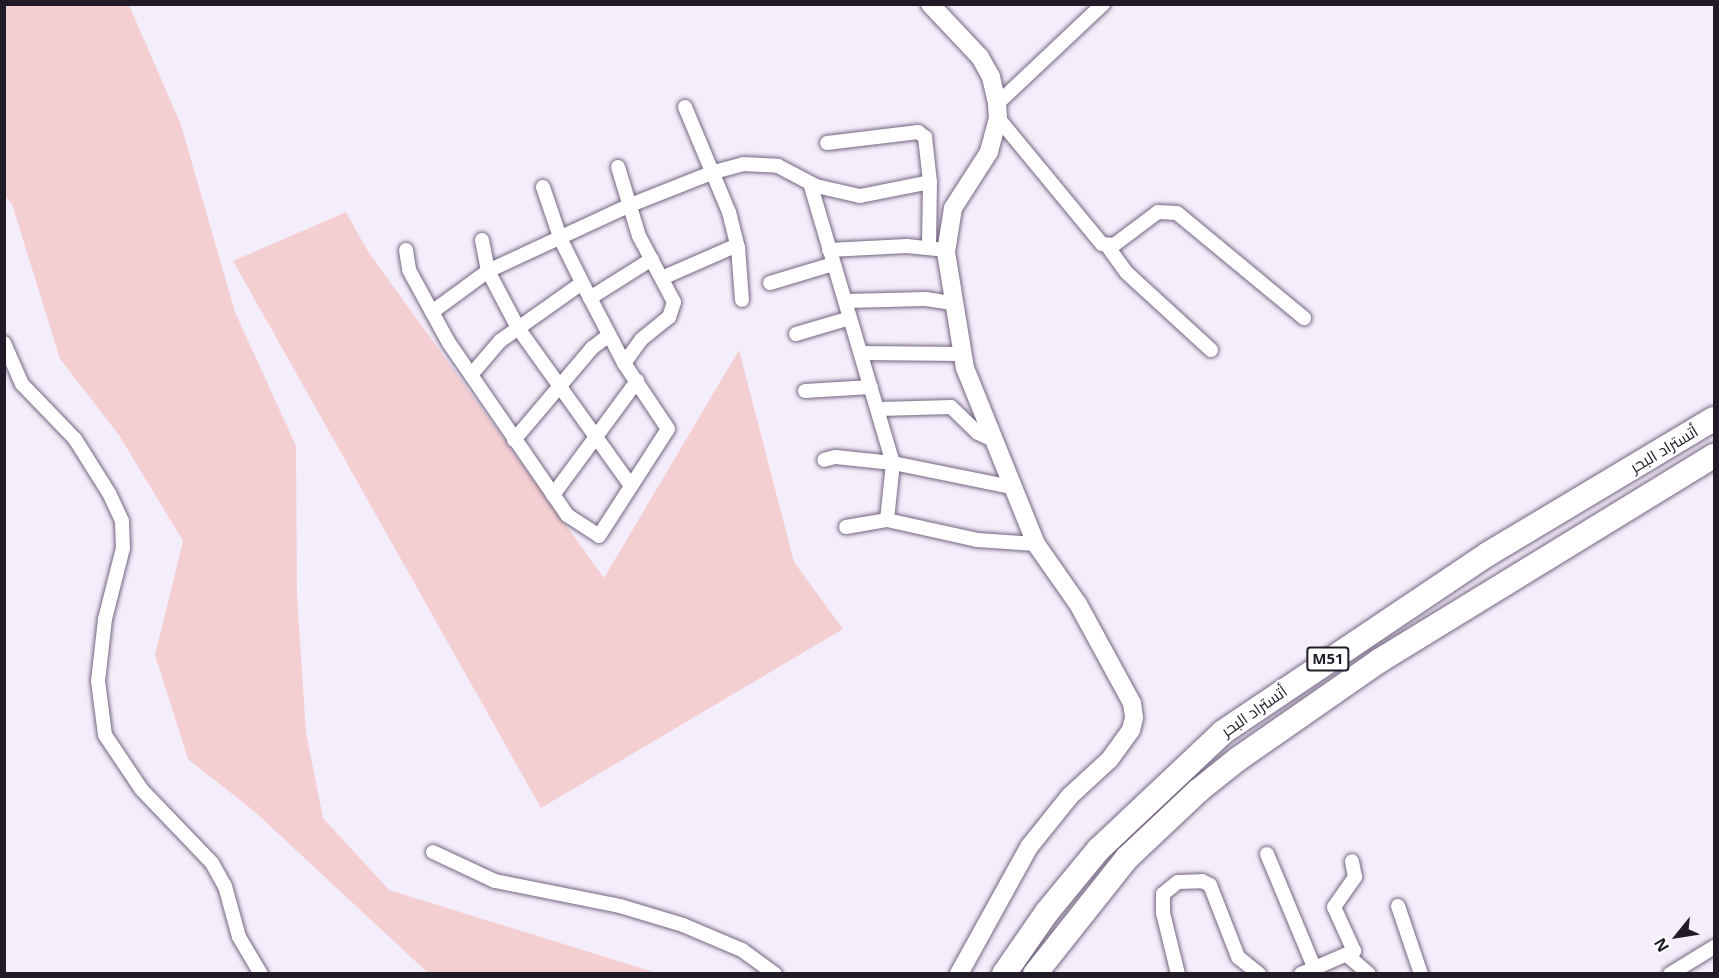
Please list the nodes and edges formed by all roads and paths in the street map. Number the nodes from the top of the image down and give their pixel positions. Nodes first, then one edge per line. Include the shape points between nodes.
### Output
1 (930, 4) edge
2 (1102, 4) edge
3 (685, 108) dead end
4 (998, 111) junction
5 (827, 143) dead end
6 (618, 167) dead end
7 (714, 172) junction
8 (930, 182) junction
9 (810, 183) junction
10 (543, 187) dead end
11 (628, 206) junction
12 (482, 240) dead end
13 (561, 240) junction
14 (737, 245) junction
15 (1108, 247) junction
16 (937, 249) junction
17 (406, 250) dead end
18 (831, 257) junction
19 (652, 260) junction
20 (488, 271) junction
21 (662, 278) junction
22 (582, 283) junction
23 (771, 283) dead end
24 (590, 298) junction
25 (742, 300) dead end
26 (845, 301) junction
27 (952, 303) junction
28 (432, 312) junction
29 (850, 318) junction
30 (1304, 318) dead end
31 (518, 328) junction
32 (796, 334) dead end
33 (609, 335) junction
34 (4, 343) edge
35 (1211, 350) dead end
36 (861, 353) junction
37 (962, 354) junction
38 (624, 363) junction
39 (471, 375) junction
40 (636, 381) junction
41 (871, 387) junction
42 (560, 390) junction
43 (805, 391) dead end
44 (879, 409) junction
45 (1714, 419) edge
46 (514, 440) junction
47 (597, 440) junction
48 (993, 440) junction
49 (1714, 456) edge
50 (824, 460) dead end
51 (893, 463) junction
52 (631, 486) junction
53 (1011, 487) junction
54 (553, 495) junction
55 (887, 520) junction
56 (846, 527) dead end
57 (1036, 544) junction
58 (434, 852) dead end
59 (1267, 854) dead end
60 (1352, 861) dead end
61 (1398, 906) dead end
62 (1429, 947) dead end
63 (1714, 947) edge
64 (1347, 955) junction
65 (1418, 957) junction
66 (1314, 967) junction
67 (261, 974) edge
68 (775, 974) edge
69 (959, 974) edge
70 (1005, 974) edge
71 (1035, 974) edge
72 (1178, 974) edge
73 (1259, 974) edge
74 (1301, 974) edge
75 (1369, 974) edge
76 (1421, 974) edge
77 (1670, 974) edge

1 - 4 street via 980,57 991,77
2 - 4 street
3 - 7 street
4 - 15 street via 1097,239
4 - 16 street via 989,152 952,207
5 - 8 street via 918,132 925,137
6 - 11 street
7 - 9 street via 759,163 778,166
7 - 11 street
7 - 14 street
8 - 9 street via 860,196
8 - 16 street
9 - 18 street
10 - 13 street
11 - 13 street
11 - 19 street
12 - 20 street
13 - 20 street
13 - 22 street
14 - 21 street
14 - 25 street
15 - 30 street via 1158,212 1177,213
15 - 35 street via 1135,281
16 - 18 street
16 - 27 street
17 - 28 street via 409,270
18 - 23 street
18 - 26 street
19 - 21 street
19 - 24 street
20 - 28 street
20 - 31 street
21 - 38 street via 674,302 669,317 641,340
22 - 24 street
22 - 31 street
24 - 33 street
26 - 27 street via 926,299
26 - 29 street
27 - 37 street
28 - 39 street
29 - 32 street
29 - 36 street
31 - 39 street via 500,341
31 - 42 street
33 - 38 street
33 - 42 street via 592,348
34 - 67 street via 22,384 75,438 122,521 123,548 105,619 98,681 105,735 142,790 212,863 225,886 239,937
36 - 37 street
36 - 41 street
37 - 48 street
38 - 40 street
39 - 46 street
40 - 47 street
40 - 52 street via 668,429
41 - 43 street
41 - 44 street
42 - 46 street
42 - 47 street
44 - 48 street via 951,407 978,433
44 - 51 street
45 - 70 highway, أتستراد البحر / M51 via 1488,554 1223,732 1099,849 1047,912
46 - 54 street
47 - 52 street
47 - 54 street
48 - 53 street
49 - 71 highway, أتستراد البحر / M51 via 1379,661 1238,759 1197,791 1127,858
50 - 51 street via 835,457
51 - 53 street
51 - 55 street
52 - 54 street via 599,536 567,515
53 - 57 street
55 - 56 street
55 - 57 street via 977,540
57 - 69 street via 1078,604 1132,703 1134,718 1131,730 1109,760 1070,796 1029,847
58 - 68 street via 495,881 620,906 684,925 742,950
59 - 66 street
60 - 64 street via 1355,877 1334,906 1354,947
61 - 65 street
62 - 65 street
63 - 77 street
64 - 66 street
64 - 75 street
65 - 76 street
66 - 74 street
72 - 73 street via 1163,913 1163,894 1178,882 1202,881 1210,885 1238,957

